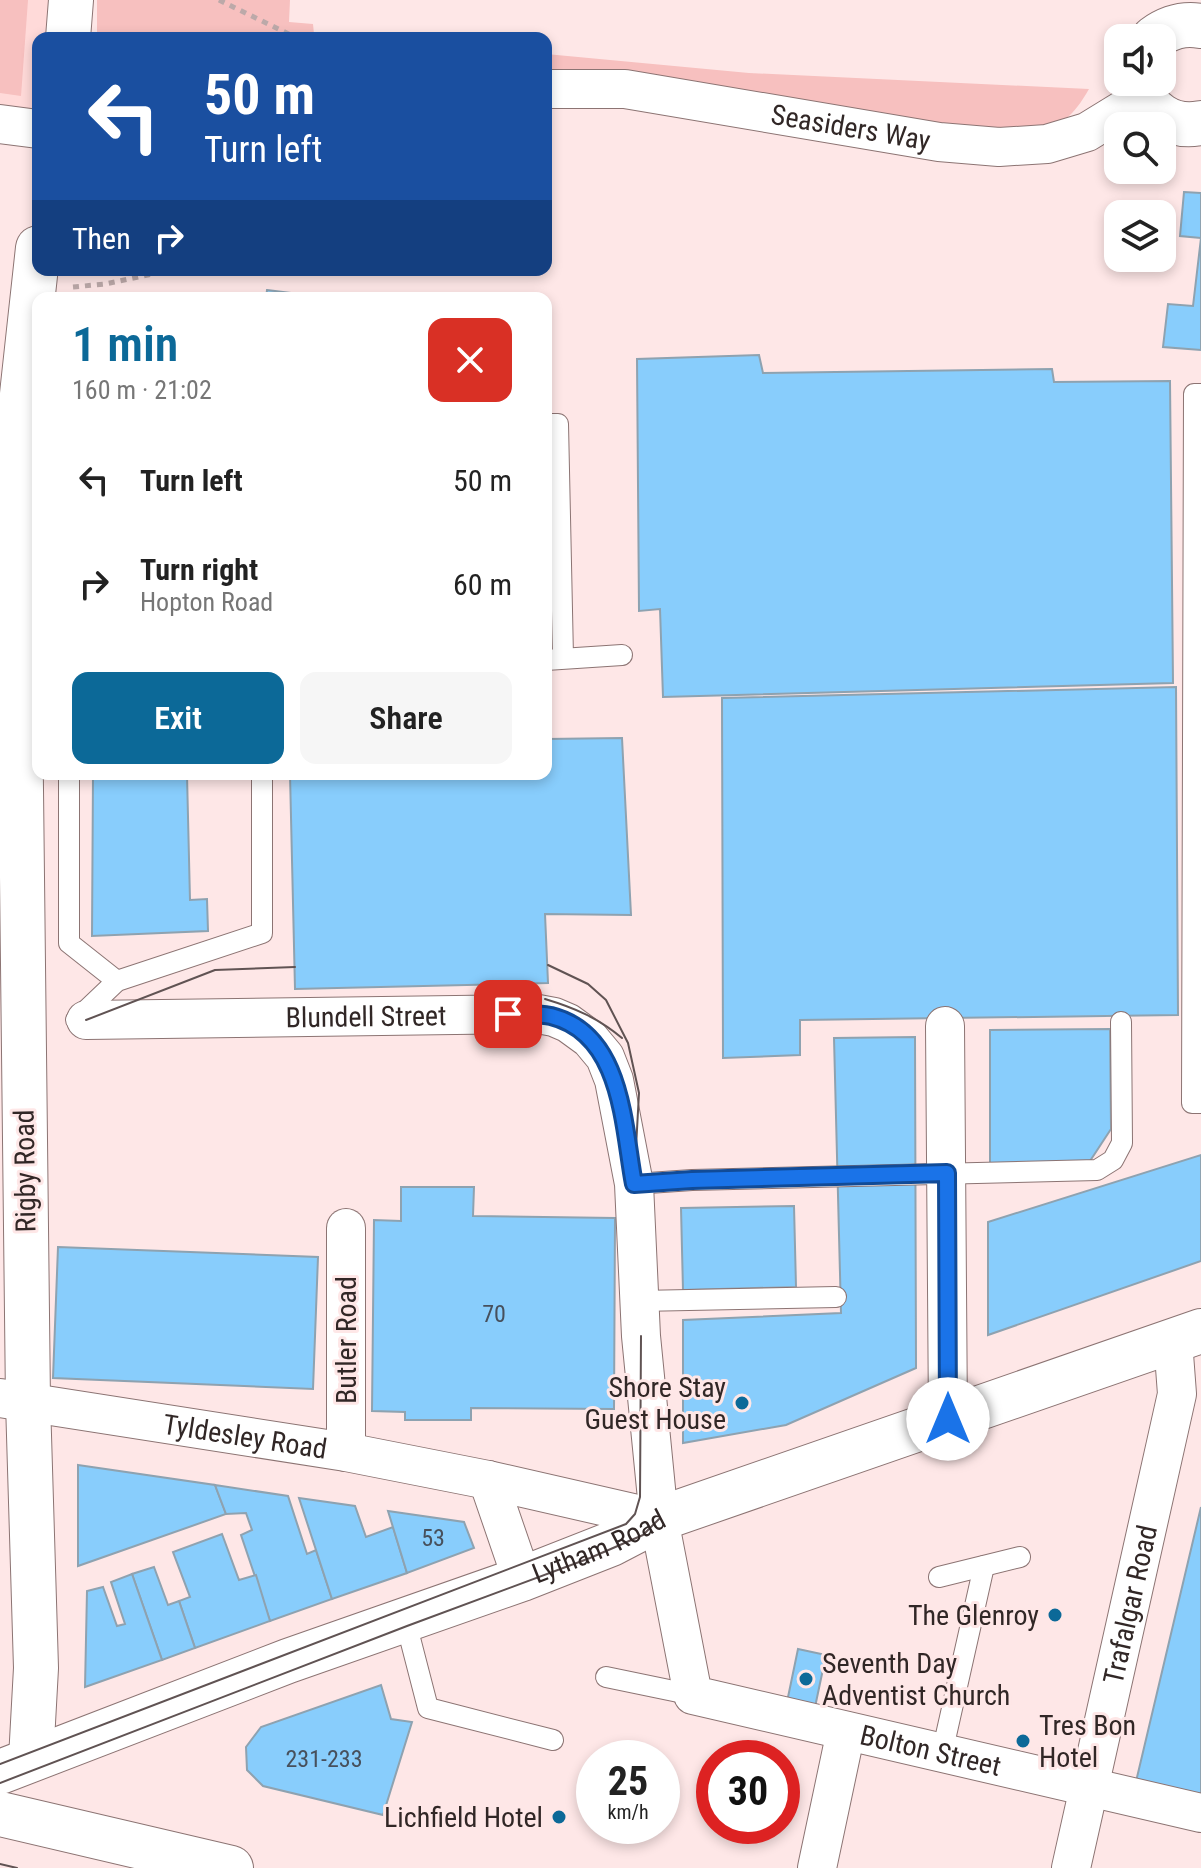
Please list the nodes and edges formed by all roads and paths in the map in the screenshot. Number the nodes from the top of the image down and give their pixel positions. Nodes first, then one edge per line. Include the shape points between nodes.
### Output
1 (71, 0) edge
2 (219, 0) edge
3 (68, 32) edge
4 (285, 32) edge
5 (552, 89) edge
6 (1134, 96) edge
7 (1146, 96) edge
8 (1201, 123) edge
9 (0, 124) edge
10 (32, 128) edge
11 (68, 276) edge
12 (143, 276) edge
13 (32, 298) edge
14 (1201, 394) edge
15 (552, 424) edge
16 (9, 600) edge
17 (622, 655) dead end
18 (555, 659) edge
19 (29, 720) edge
20 (69, 780) edge
21 (262, 780) edge
22 (117, 981) junction
23 (11, 1016) edge
24 (81, 1020) joint
25 (1121, 1022) dead end
26 (945, 1026) dead end
27 (1201, 1103) edge
28 (947, 1173) junction
29 (12, 1181) edge
30 (634, 1184) junction
31 (346, 1228) dead end
32 (836, 1297) dead end
33 (639, 1301) junction
34 (1187, 1336) edge
35 (14, 1400) edge
36 (948, 1419) junction
37 (346, 1452) junction
38 (488, 1480) junction
39 (659, 1519) junction
40 (1020, 1557) dead end
41 (984, 1566) junction
42 (939, 1577) dead end
43 (522, 1579) junction
44 (405, 1619) junction
45 (606, 1677) dead end
46 (693, 1695) junction
47 (846, 1731) junction
48 (553, 1740) dead end
49 (942, 1753) junction
50 (16, 1765) edge
51 (1090, 1787) junction
52 (1201, 1813) edge
53 (0, 1814) edge
54 (231, 1868) edge
55 (817, 1868) edge
56 (1071, 1868) edge

1 - 3 street
2 - 4 path
5 - 6 street, Seasiders Way via 625,89 939,142 999,147 1047,144 1087,132
7 - 8 street via 1159,115 1173,123
9 - 10 street
11 - 12 path via 105,284
13 - 16 street, Rigby Road via 17,440
14 - 27 lane via 1194,394 1192,1103
15 - 18 lane via 558,424
16 - 19 street, Rigby Road
17 - 18 lane
19 - 23 street, Rigby Road
20 - 22 lane via 69,943
21 - 22 lane via 262,933
22 - 24 lane
23 - 29 street, Rigby Road
24 - 30 street, Blundell Street via 554,1017 590,1039 605,1057
25 - 28 lane via 1122,1143 1113,1160 1097,1170
26 - 28 street
28 - 30 lane
28 - 36 street
29 - 35 street, Rigby Road
30 - 33 street, Blundell Street
31 - 37 street, Butler Road
32 - 33 lane
33 - 39 street, Blundell Street
34 - 36 street, Lytham Road
34 - 51 street, Trafalgar Road
35 - 37 street, Tyldesley Road
35 - 50 street, Rigby Road via 36,1668
36 - 39 street, Lytham Road
37 - 38 street, Tyldesley Road
38 - 39 street, Tyldesley Road
38 - 43 street
39 - 43 street, Lytham Road
39 - 46 street
40 - 41 lane
41 - 42 lane
41 - 49 lane
43 - 44 street, Lytham Road
44 - 48 lane via 428,1708
44 - 50 street, Lytham Road
45 - 46 lane
46 - 47 street, Bolton Street
47 - 49 street, Bolton Street
47 - 55 street
49 - 51 street, Bolton Street
51 - 52 street, Bolton Street
51 - 56 street, Trafalgar Road
53 - 54 street

